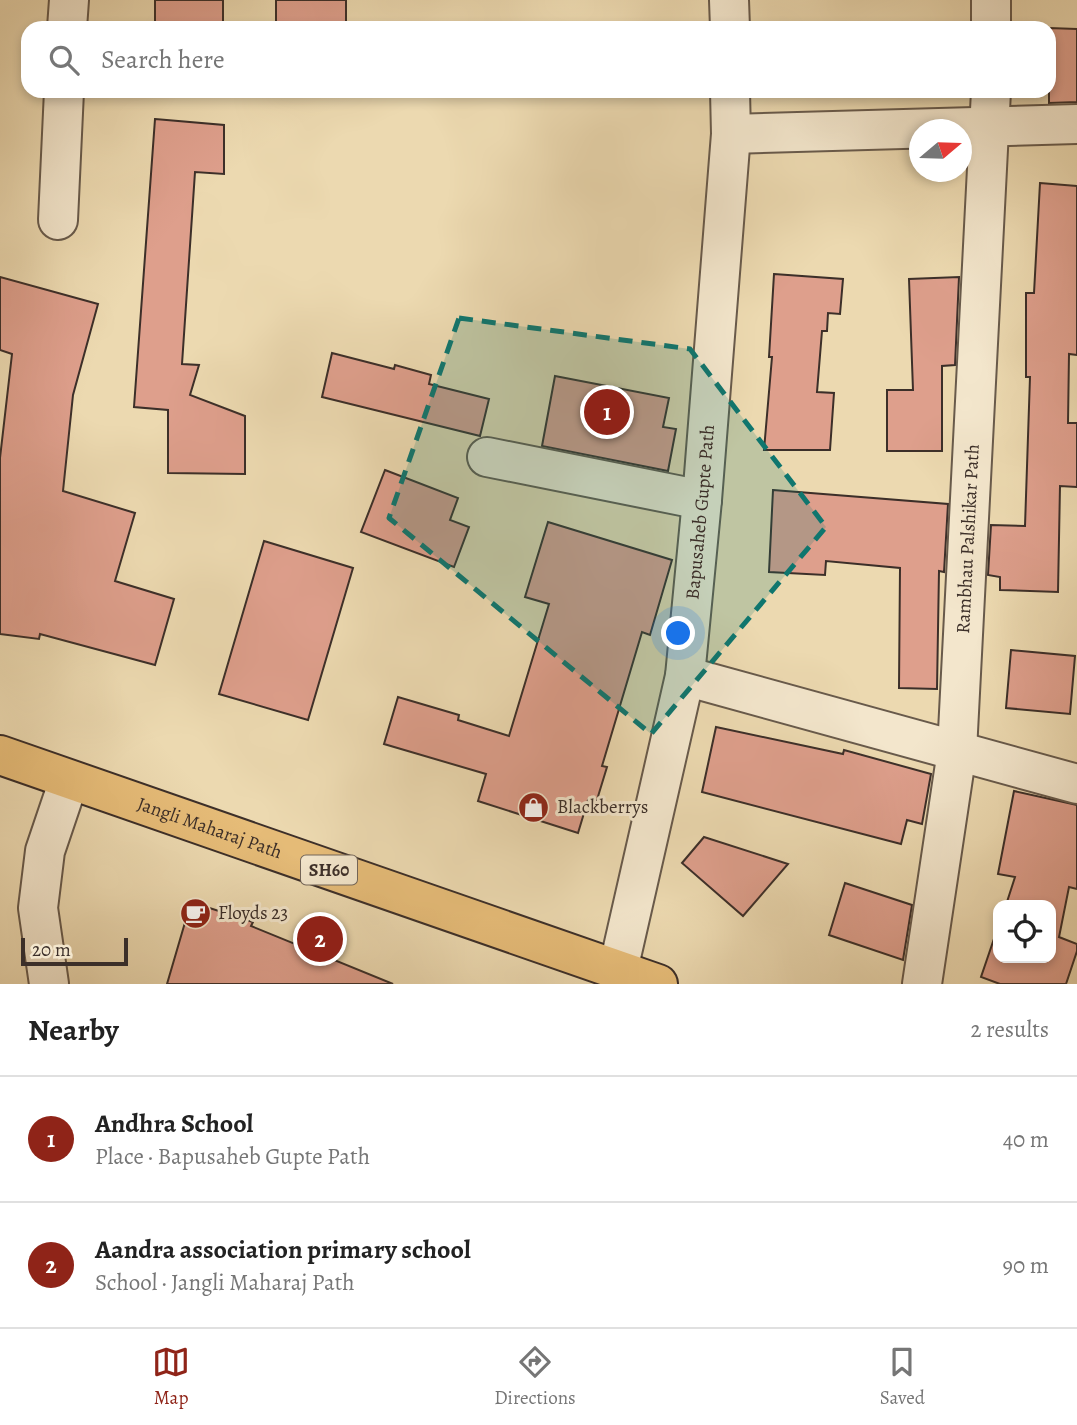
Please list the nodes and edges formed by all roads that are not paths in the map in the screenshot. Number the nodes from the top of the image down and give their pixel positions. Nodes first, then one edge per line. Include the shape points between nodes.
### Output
1 (69, 0) edge
2 (729, 0) edge
3 (992, 0) edge
4 (68, 21) edge
5 (730, 21) edge
6 (991, 21) edge
7 (64, 98) edge
8 (730, 98) edge
9 (991, 109) edge
10 (1077, 124) edge
11 (731, 134) junction
12 (58, 220) dead end
13 (487, 457) dead end
14 (702, 500) junction
15 (685, 676) junction
16 (957, 751) junction
17 (0, 755) edge
18 (69, 780) junction
19 (1077, 784) edge
20 (618, 970) junction
21 (49, 984) edge
22 (658, 984) edge
23 (922, 984) edge

1 - 4 street
2 - 5 street
3 - 6 street
7 - 12 street
8 - 11 street, Bapusaheb Gupte Path
9 - 10 street
9 - 11 street
9 - 16 street, Rambhau Palshikar Path
11 - 14 street, Bapusaheb Gupte Path
13 - 14 street
14 - 15 street, Bapusaheb Gupte Path
15 - 16 street
15 - 20 street, Bapusaheb Gupte Path
16 - 19 street
16 - 23 street, Rambhau Palshikar Path
17 - 18 main road, Jangli Maharaj Path / SH60
18 - 20 main road, Jangli Maharaj Path / SH60
18 - 21 street via 46,851 38,908
20 - 22 main road, Jangli Maharaj Path / SH60

